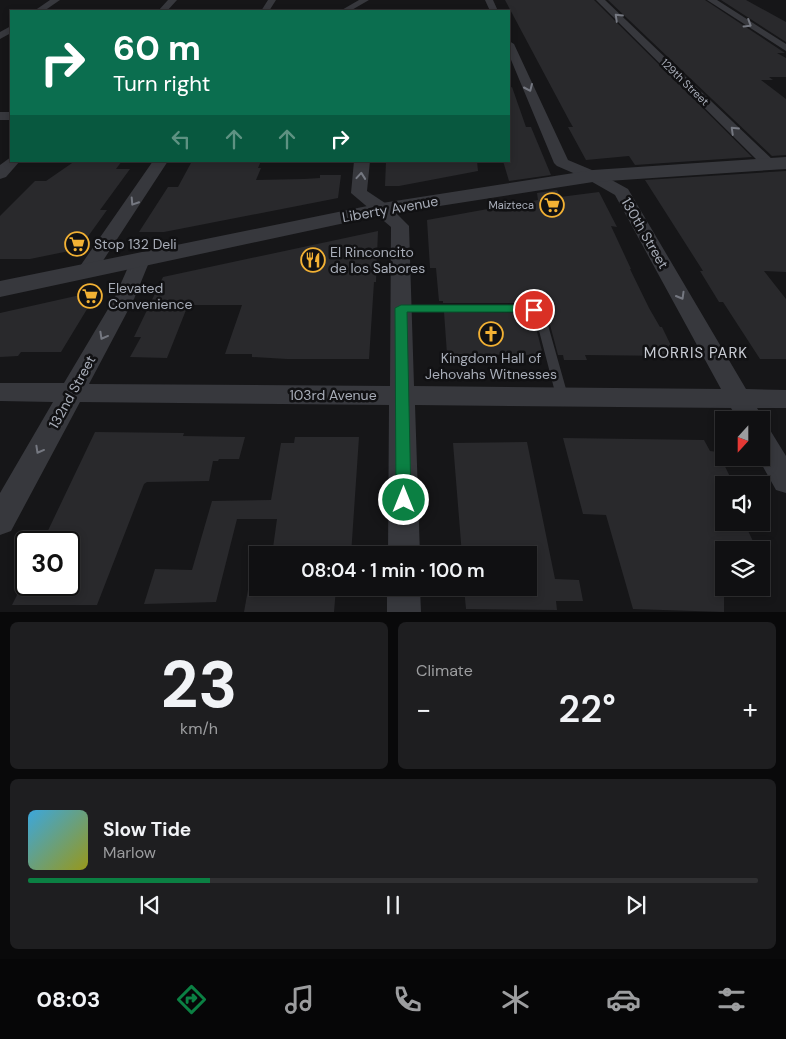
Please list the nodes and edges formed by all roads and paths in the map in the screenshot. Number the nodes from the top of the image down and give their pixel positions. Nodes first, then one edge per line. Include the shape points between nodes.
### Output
1 (56, 0) edge
2 (173, 0) edge
3 (365, 0) edge
4 (600, 0) edge
5 (711, 0) edge
6 (40, 10) edge
7 (163, 10) edge
8 (346, 10) edge
9 (510, 46) edge
10 (786, 48) edge
11 (12, 162) edge
12 (160, 162) edge
13 (362, 162) edge
14 (778, 164) edge
15 (0, 174) edge
16 (593, 176) junction
17 (382, 209) junction
18 (140, 260) junction
19 (86, 272) junction
20 (0, 289) edge
21 (401, 308) junction
22 (0, 392) edge
23 (72, 393) junction
24 (403, 395) junction
25 (562, 396) junction
26 (786, 399) edge
27 (745, 410) edge
28 (770, 453) edge
29 (786, 481) edge
30 (0, 521) edge
31 (404, 546) edge
32 (404, 596) edge
33 (404, 612) edge

1 - 6 street
2 - 7 street
3 - 8 street
14 -> 4 street, 129th Street
5 -> 10 street
9 -> 16 street, 130th Street via 562,163
11 - 15 street
12 -> 19 street
17 -> 13 street via 359,193
14 - 16 street, Liberty Avenue
16 - 17 street, Liberty Avenue
16 -> 27 street, 130th Street via 622,192
17 - 18 street, Liberty Avenue
17 - 21 street via 400,226
18 - 19 street, Liberty Avenue
18 -> 23 street, 132nd Street via 124,298
19 - 20 street, Liberty Avenue
21 - 24 street
21 - 25 lane via 534,310 540,318
22 - 23 street, 103rd Avenue
23 - 24 street, 103rd Avenue
23 -> 30 street, 132nd Street
24 - 25 street, 103rd Avenue
24 - 31 street
25 - 27 street, 103rd Avenue
26 - 27 street, 103rd Avenue
28 - 29 street
32 - 33 street

